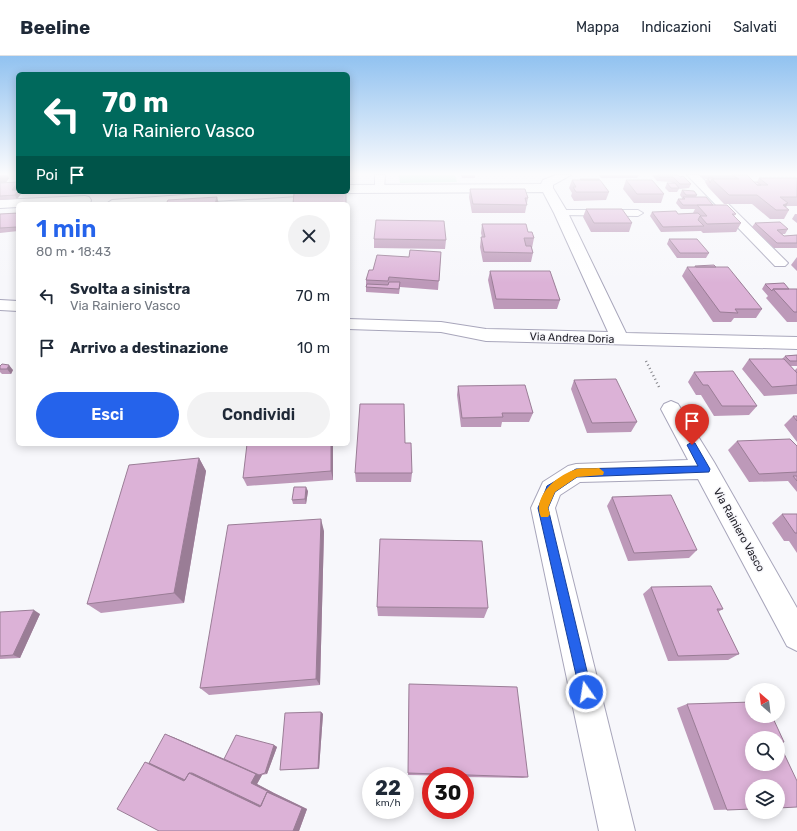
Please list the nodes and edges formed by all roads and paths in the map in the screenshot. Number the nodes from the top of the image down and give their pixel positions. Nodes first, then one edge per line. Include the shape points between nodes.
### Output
1 (728, 211) edge
2 (561, 213) joint
3 (638, 213) dead end
4 (780, 264) dead end
5 (0, 305) edge
6 (16, 306) edge
7 (350, 324) edge
8 (620, 339) junction
9 (797, 343) edge
10 (644, 357) dead end
11 (670, 409) joint
12 (706, 469) junction
13 (797, 636) edge
14 (617, 831) edge

1 - 4 street
2 - 3 lane
2 - 8 street
5 - 6 street
7 - 8 street, Via Andrea Doria via 441,327 486,335
8 - 9 street, Via Andrea Doria
10 - 11 path
11 - 12 street, Via Rainiero Vasco
12 - 13 street, Via Rainiero Vasco
12 - 14 street via 576,473 551,489 543,508

